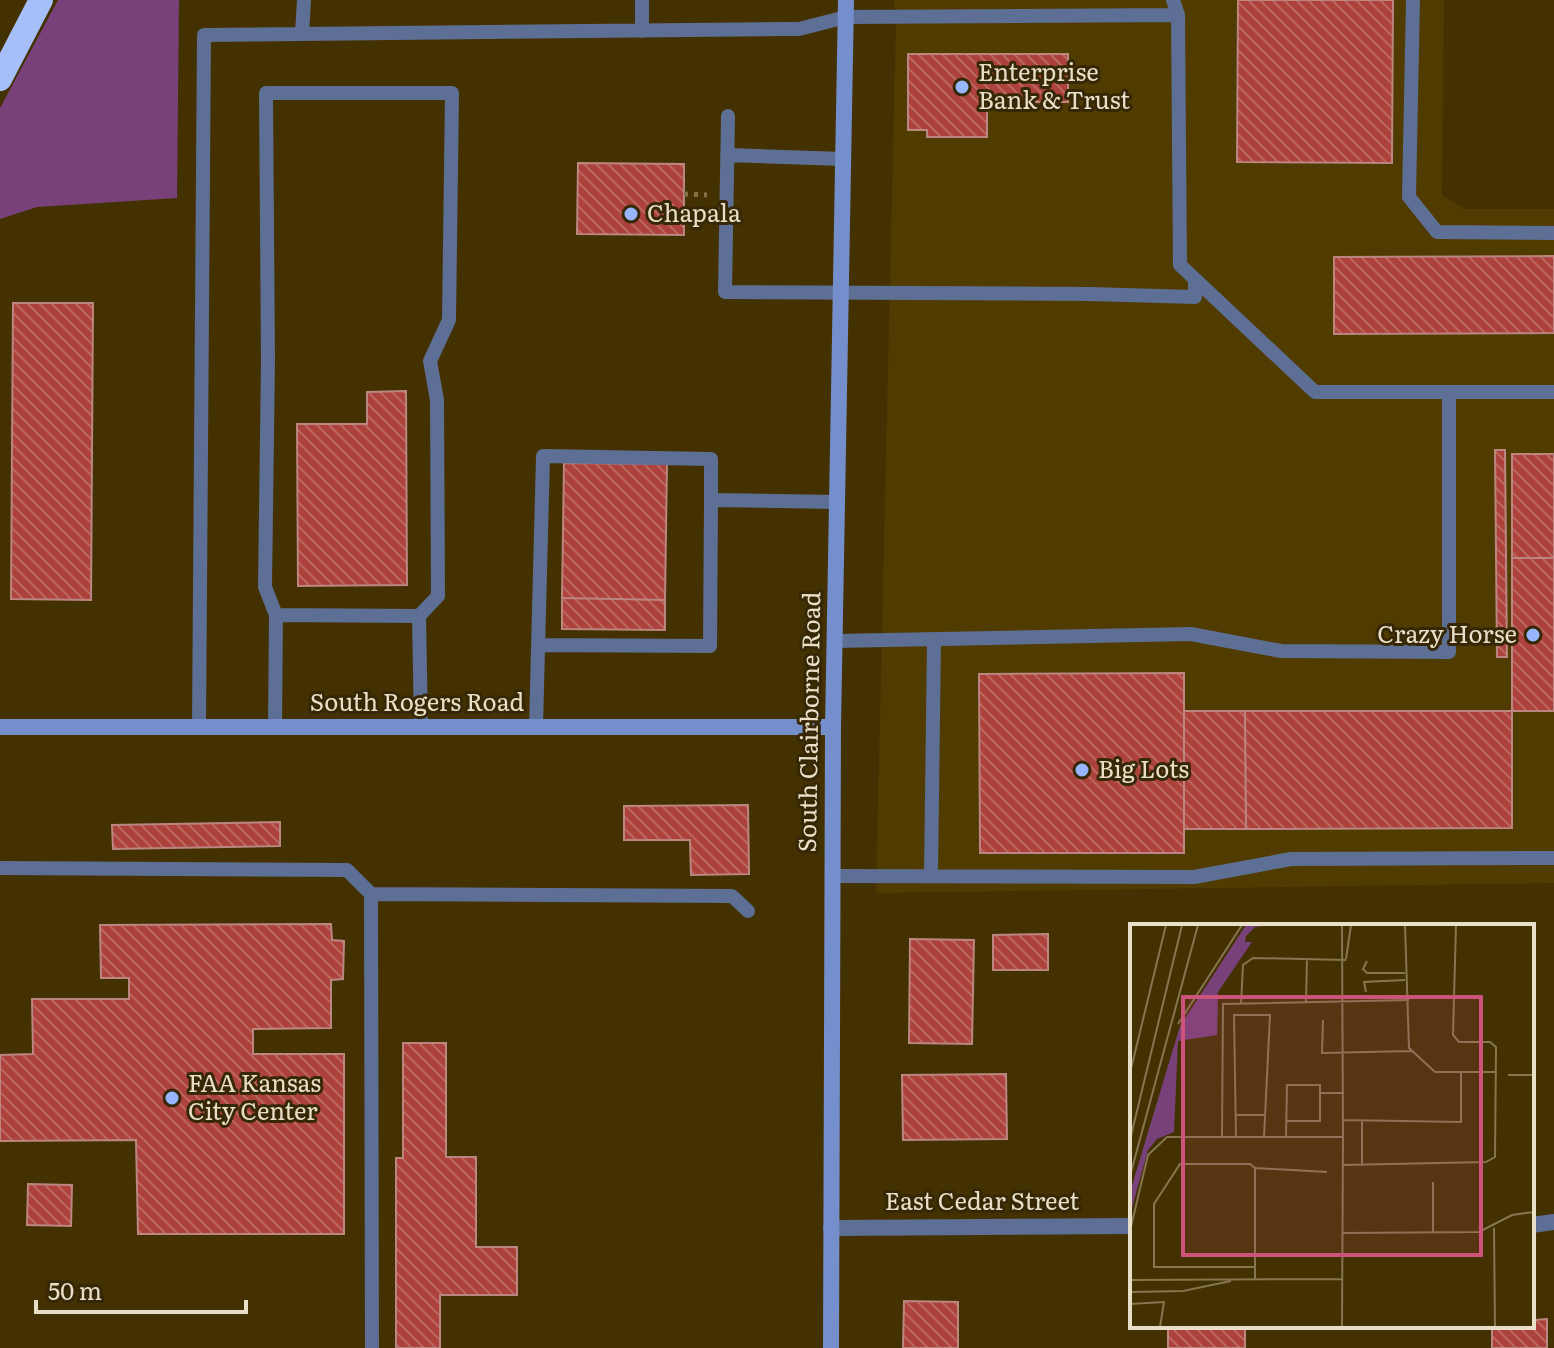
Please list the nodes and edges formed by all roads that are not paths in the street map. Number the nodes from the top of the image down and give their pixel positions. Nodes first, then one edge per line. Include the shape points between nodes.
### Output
1 (41, 0) edge
2 (304, 0) edge
3 (642, 0) edge
4 (1173, 0) edge
5 (1413, 0) edge
6 (846, 9) edge
7 (1178, 15) junction
8 (642, 31) junction
9 (302, 34) junction
10 (0, 79) edge
11 (728, 116) dead end
12 (727, 155) junction
13 (843, 159) junction
14 (1554, 233) edge
15 (1195, 279) junction
16 (841, 293) junction
17 (1449, 392) junction
18 (1554, 392) edge
19 (711, 500) junction
20 (838, 502) junction
21 (276, 615) junction
22 (419, 616) junction
23 (934, 639) junction
24 (835, 641) junction
25 (538, 645) junction
26 (0, 727) edge
27 (199, 727) junction
28 (275, 727) junction
29 (421, 727) junction
30 (536, 727) junction
31 (833, 727) junction
32 (1554, 858) edge
33 (0, 868) edge
34 (833, 876) junction
35 (931, 876) junction
36 (371, 894) junction
37 (748, 911) dead end
38 (1554, 1222) edge
39 (1534, 1225) edge
40 (1130, 1226) edge
41 (831, 1228) junction
42 (372, 1348) edge
43 (831, 1348) edge

1 - 10 highway
2 - 9 lane
3 - 8 lane
4 - 7 lane
5 - 14 lane via 1409,197 1437,232
6 - 7 lane
6 - 8 lane via 799,29
6 - 13 main road, South Clairborne Road
7 - 15 lane via 1180,265
8 - 9 lane
9 - 27 lane via 204,35
11 - 12 lane
12 - 13 lane
12 - 16 lane via 725,292
13 - 16 main road, South Clairborne Road
15 - 16 lane via 1195,297
15 - 17 lane via 1315,392
16 - 20 main road, South Clairborne Road
17 - 18 lane
17 - 23 lane via 1449,652 1281,651 1191,634
19 - 20 lane
19 - 25 lane via 710,646
19 - 25 lane via 711,459 543,456
20 - 24 main road, South Clairborne Road
21 - 22 lane
21 - 22 lane via 265,587 266,93 452,93 449,320 430,361 437,400 438,596
21 - 28 lane
22 - 29 lane
23 - 24 lane
23 - 35 lane
24 - 31 main road, South Clairborne Road
25 - 30 lane
26 - 27 main road, South Rogers Road
27 - 28 main road, South Rogers Road
28 - 29 main road, South Rogers Road
29 - 30 main road, South Rogers Road
30 - 31 main road, South Rogers Road
31 - 34 main road, South Clairborne Road
32 - 35 lane via 1291,859 1194,877
33 - 36 lane via 347,870
34 - 35 lane
34 - 41 main road, South Clairborne Road
36 - 37 lane via 732,896
36 - 42 lane
38 - 39 street
40 - 41 street, East Cedar Street
41 - 43 main road, South Clairborne Road

